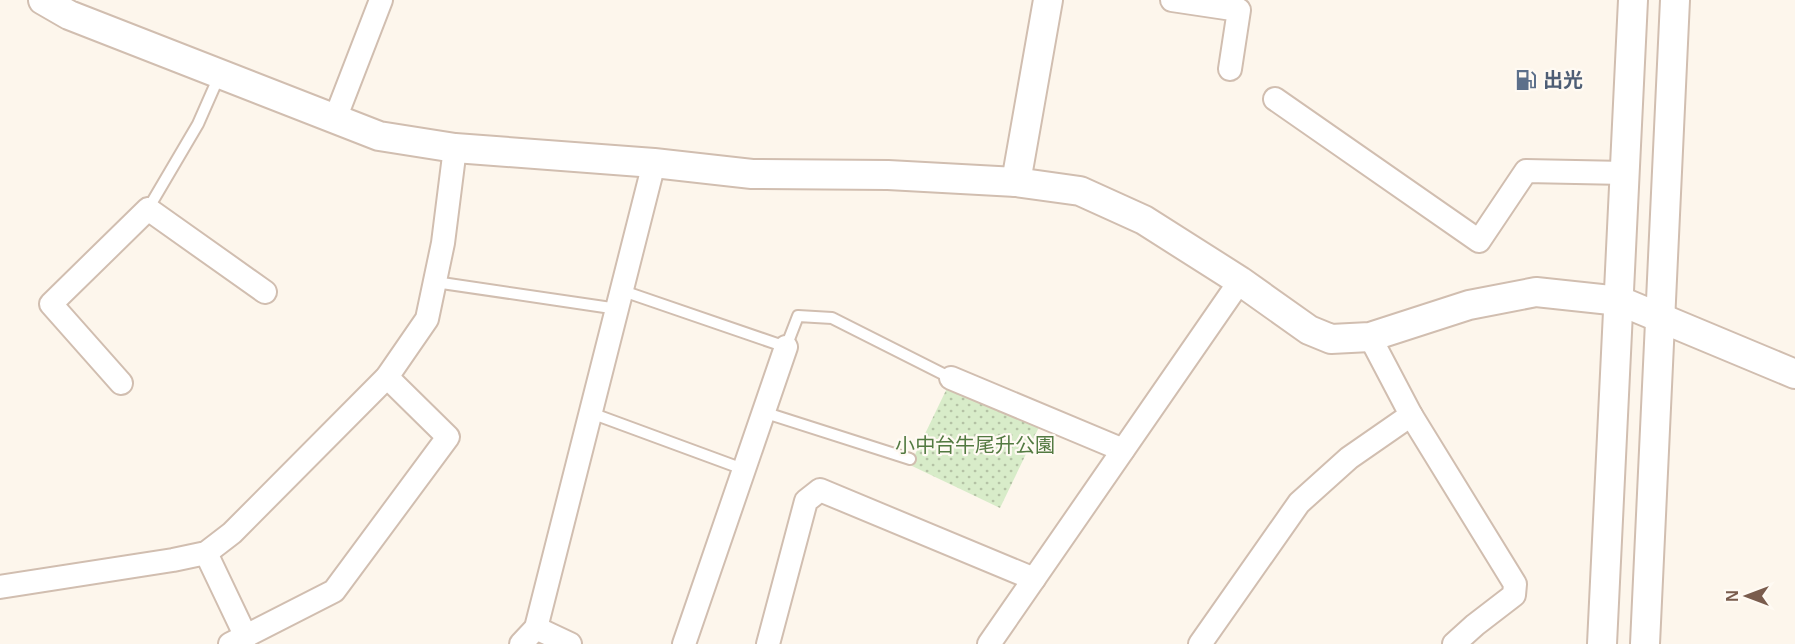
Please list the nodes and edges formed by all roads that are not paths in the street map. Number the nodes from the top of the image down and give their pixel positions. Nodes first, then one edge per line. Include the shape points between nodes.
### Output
1 (43, 0) edge
2 (381, 0) edge
3 (1048, 0) edge
4 (1172, 0) edge
5 (1633, 0) edge
6 (1675, 0) edge
7 (1230, 69) dead end
8 (220, 74) junction
9 (1275, 99) dead end
10 (335, 118) junction
11 (455, 148) junction
12 (654, 163) junction
13 (1625, 173) junction
14 (1016, 182) junction
15 (148, 209) junction
16 (1240, 281) junction
17 (435, 282) junction
18 (265, 292) dead end
19 (620, 300) junction
20 (1620, 301) junction
21 (1661, 318) junction
22 (1370, 337) junction
23 (786, 347) junction
24 (1795, 374) edge
25 (387, 377) junction
26 (951, 378) joint
27 (121, 383) dead end
28 (591, 412) junction
29 (763, 412) junction
30 (1411, 415) junction
31 (1123, 450) junction
32 (910, 459) dead end
33 (744, 469) junction
34 (207, 553) junction
35 (1034, 579) junction
36 (0, 587) edge
37 (528, 636) edge
38 (238, 640) edge
39 (570, 644) edge
40 (684, 644) edge
41 (768, 644) edge
42 (989, 644) edge
43 (1200, 644) edge
44 (1454, 644) edge
45 (1602, 644) edge
46 (1646, 644) edge

1 - 8 street via 69,15
2 - 10 street
3 - 14 street
4 - 7 street via 1239,10
5 - 13 street
6 - 21 street
8 - 10 street
8 - 15 lane via 198,124
9 - 13 street via 1479,241 1526,171
10 - 11 street via 379,136
11 - 12 street
11 - 17 street
12 - 14 street via 752,174
12 - 19 street
13 - 20 street
14 - 16 street via 1080,191 1144,220
15 - 18 street
15 - 27 street via 51,304
16 - 22 street via 1309,330 1331,339
16 - 31 street
17 - 19 lane
17 - 25 street via 427,319
19 - 23 lane
19 - 28 street
20 - 21 street
20 - 22 street via 1536,292 1468,305
20 - 45 street
21 - 24 street
21 - 46 street
22 - 30 street
23 - 26 lane via 798,316 832,318
23 - 29 street
25 - 34 street via 232,533
25 - 38 street via 448,437 334,591
26 - 31 street
28 - 33 lane
28 - 37 street
29 - 32 lane
29 - 33 street
30 - 43 street via 1349,458 1299,503
30 - 44 street via 1515,584 1514,595
31 - 35 street
33 - 40 street
34 - 36 street
34 - 38 street
35 - 41 street via 820,490 806,501
35 - 42 street
37 - 39 street

